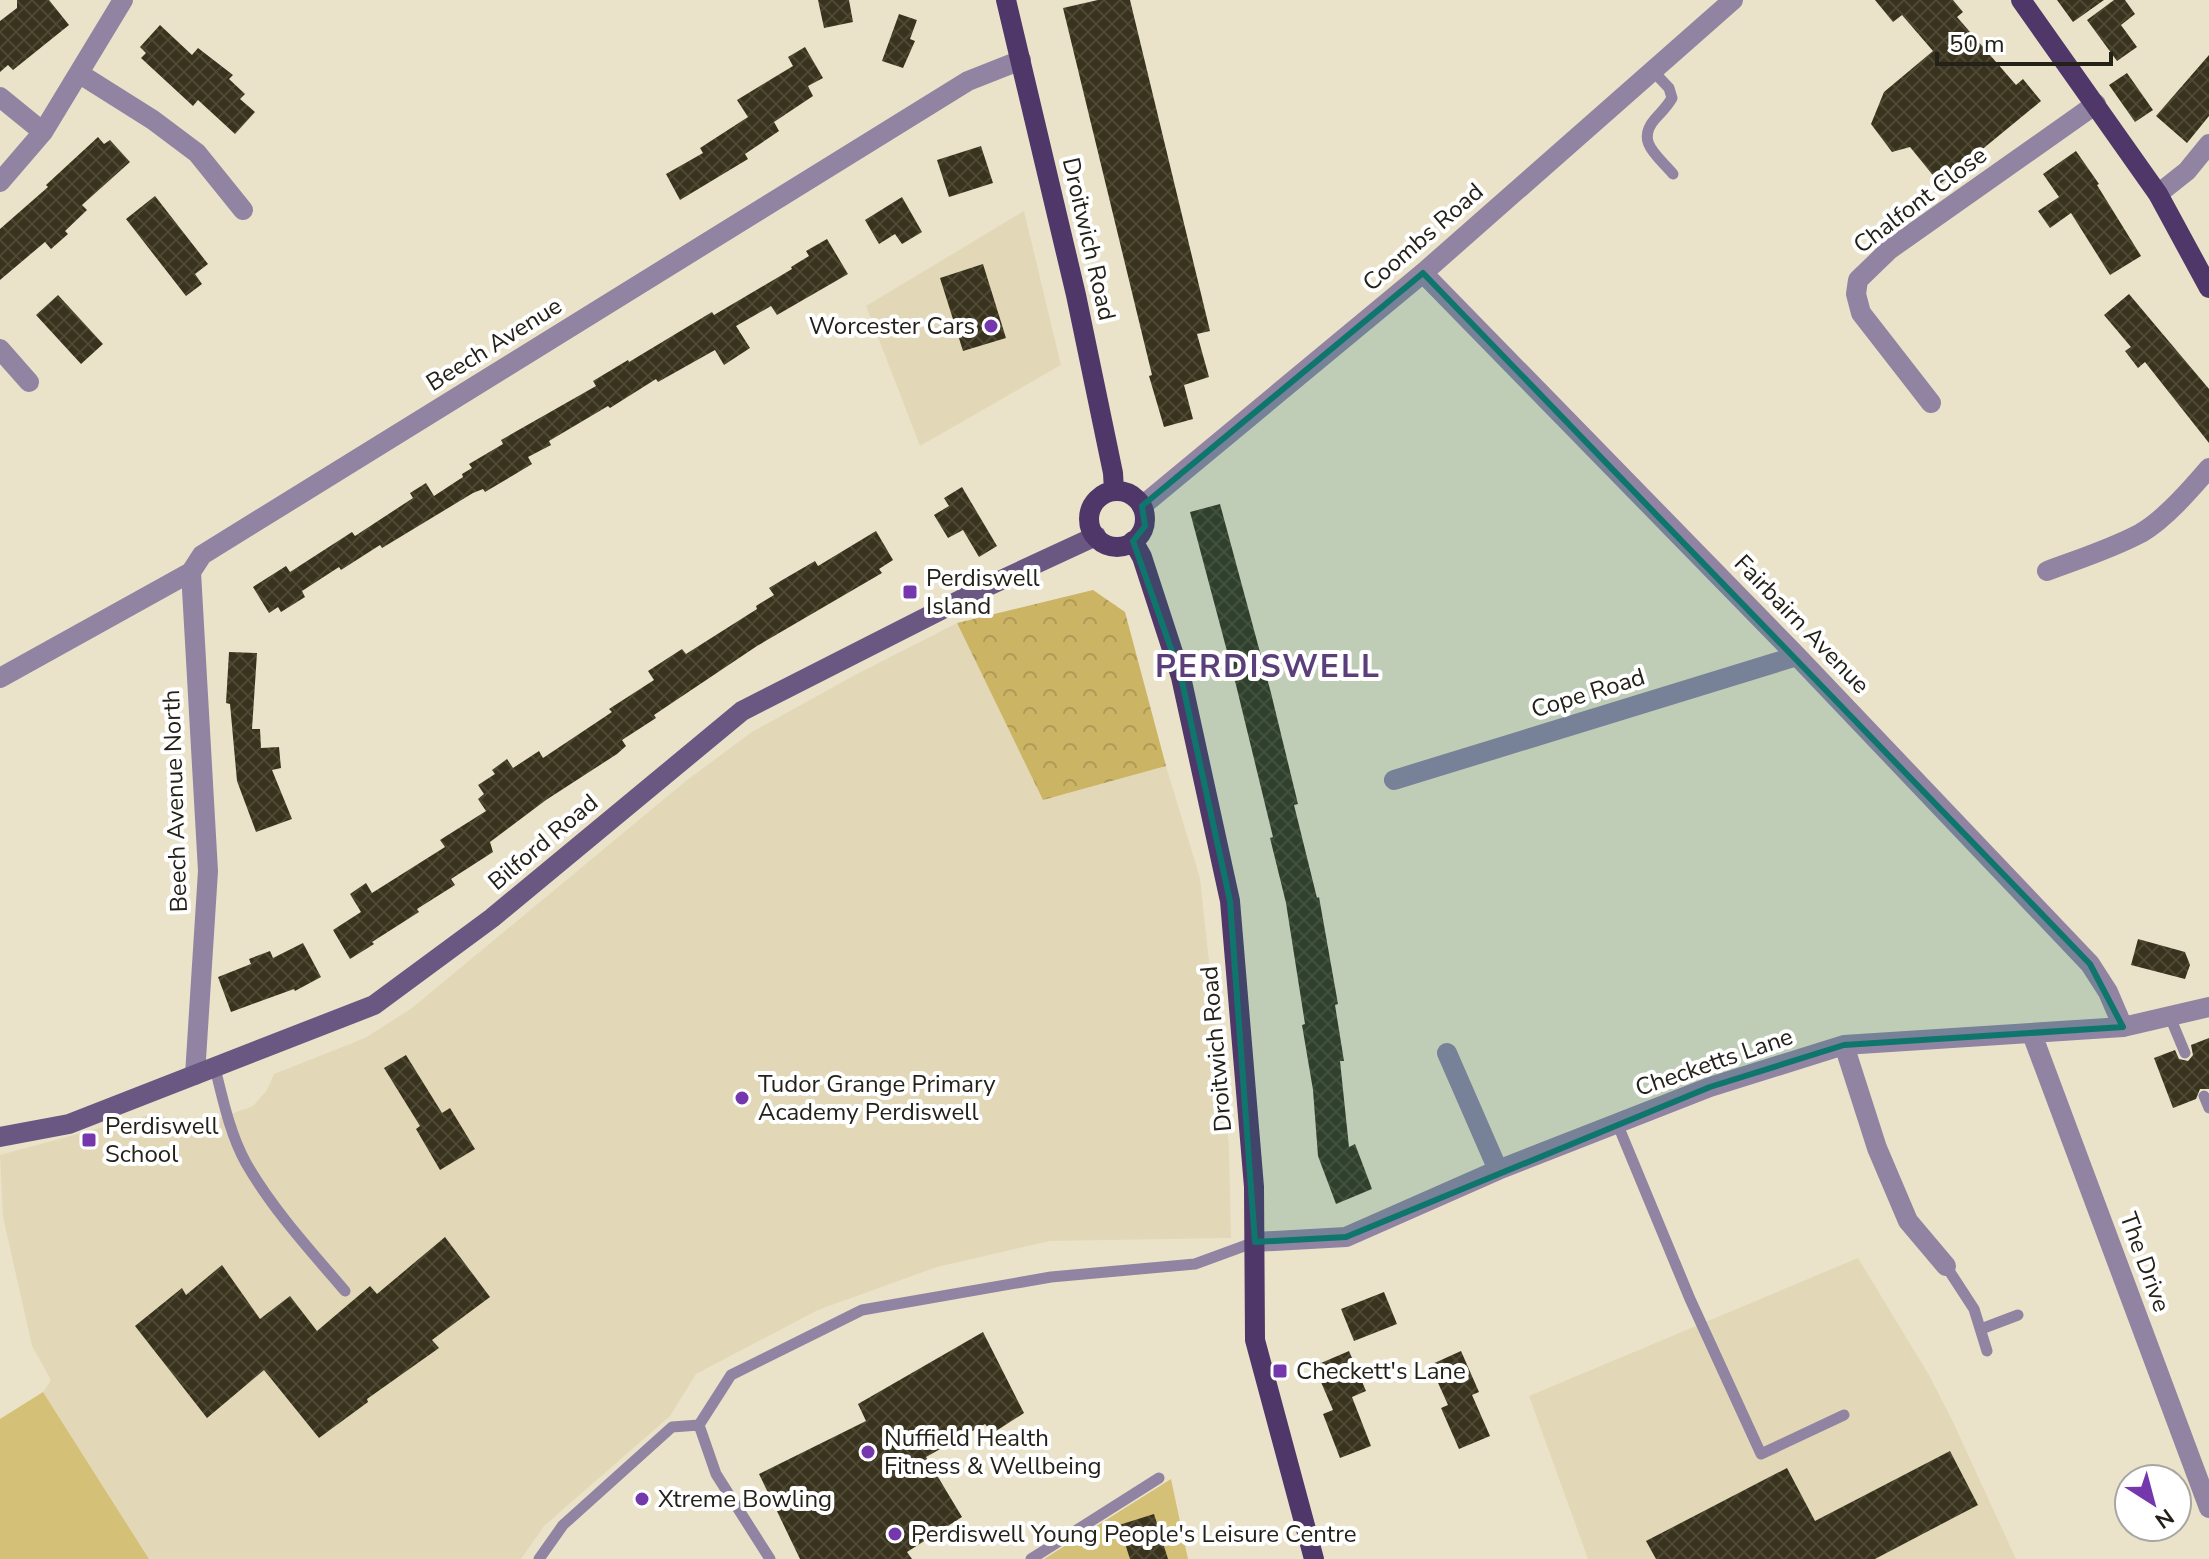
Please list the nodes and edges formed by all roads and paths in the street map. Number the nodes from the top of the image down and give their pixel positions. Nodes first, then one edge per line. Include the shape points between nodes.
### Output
1 (123, 0) edge
2 (1006, 0) edge
3 (1733, 0) edge
4 (2021, 0) edge
5 (1021, 60) junction
6 (1652, 70) junction
7 (80, 74) junction
8 (0, 97) edge
9 (2096, 104) junction
10 (43, 132) junction
11 (2209, 144) edge
12 (1673, 174) dead end
13 (0, 182) edge
14 (2158, 194) junction
15 (243, 210) dead end
16 (1423, 273) junction
17 (2209, 288) edge
18 (0, 349) edge
19 (29, 382) dead end
20 (1931, 403) dead end
21 (2209, 468) edge
22 (1114, 491) junction
23 (1142, 506) junction
24 (1096, 536) junction
25 (1133, 541) junction
26 (2047, 571) dead end
27 (191, 572) junction
28 (1797, 656) junction
29 (0, 678) edge
30 (1394, 780) dead end
31 (2209, 1007) edge
32 (2170, 1017) junction
33 (2123, 1027) junction
34 (2032, 1034) junction
35 (1844, 1045) junction
36 (1447, 1053) dead end
37 (2185, 1053) dead end
38 (215, 1068) junction
39 (195, 1075) junction
40 (2204, 1096) dead end
41 (2209, 1108) edge
42 (1617, 1123) junction
43 (0, 1137) edge
44 (1498, 1170) junction
45 (1255, 1242) junction
46 (1946, 1266) joint
47 (345, 1291) dead end
48 (2018, 1315) dead end
49 (1981, 1329) junction
50 (1987, 1351) dead end
51 (1844, 1415) dead end
52 (699, 1425) junction
53 (1159, 1478) dead end
54 (2209, 1508) edge
55 (539, 1559) edge
56 (770, 1559) edge
57 (1031, 1559) edge
58 (1314, 1559) edge

1 - 7 street
2 - 5 main road, Droitwich Road
3 - 6 street, Coombs Road
4 - 9 main road
5 - 22 main road, Droitwich Road via 1076,295
5 - 27 street, Beech Avenue via 968,81 202,555
6 - 12 lane via 1672,98 1650,126 1646,142
6 - 16 street, Coombs Road
7 - 10 street
7 - 15 street via 197,153
8 - 10 street
9 - 14 main road
9 - 20 street, Chalfont Close via 1889,250 1858,280 1861,313
10 - 13 street
11 - 14 street
14 - 17 main road
16 - 23 street, Coombs Road
16 - 28 street, Fairbairn Avenue
18 - 19 street
21 - 26 street via 2144,531
22 - 23 main road via 1127,493
22 - 24 main road via 1093,506 1089,519
23 - 25 main road via 1145,526
24 - 25 main road via 1114,547
24 - 38 main road, Bilford Road via 742,711 391,995
25 - 45 main road, Droitwich Road via 1181,677 1230,901
27 - 29 street, Beech Avenue
27 - 39 street, Beech Avenue North via 208,871
28 - 30 street, Cope Road
28 - 33 street, Fairbairn Avenue via 2090,964
31 - 32 street, Checketts Lane
32 - 33 street, Checketts Lane
32 - 37 lane
33 - 34 street, Checketts Lane
34 - 35 street, Checketts Lane
34 - 54 street, The Drive
35 - 42 street, Checketts Lane
35 - 46 street via 1877,1148 1908,1221
36 - 44 street
38 - 39 main road, Bilford Road
38 - 47 lane via 245,1161 280,1216
39 - 43 main road, Bilford Road via 69,1124
40 - 41 lane
42 - 44 street, Checketts Lane
42 - 51 lane via 1761,1454
44 - 45 street, Checketts Lane via 1346,1237
45 - 52 lane via 1195,1264 1051,1277 862,1310 731,1375
45 - 58 main road, Droitwich Road via 1255,1340
46 - 49 lane
48 - 49 lane
49 - 50 lane
52 - 55 lane via 672,1427 563,1525
52 - 56 lane via 716,1474
53 - 57 lane

